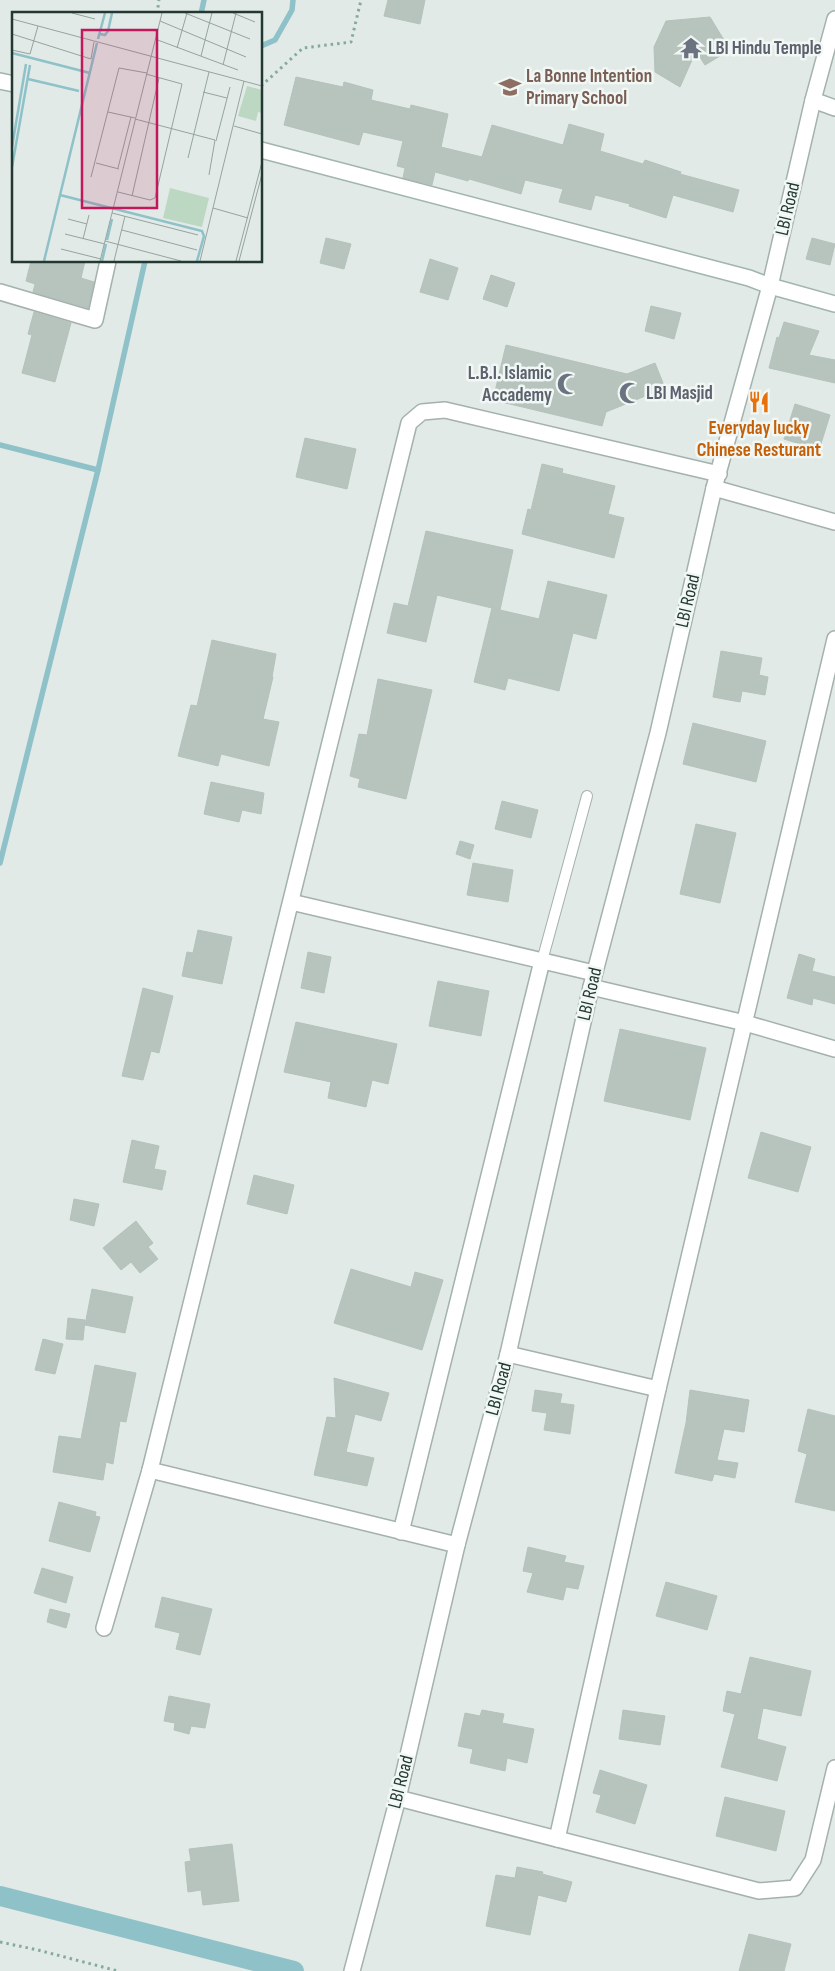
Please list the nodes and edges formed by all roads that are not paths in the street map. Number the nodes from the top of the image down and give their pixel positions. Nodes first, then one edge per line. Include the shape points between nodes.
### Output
1 (835, 19) edge
2 (813, 100) junction
3 (835, 108) edge
4 (262, 150) edge
5 (108, 262) edge
6 (770, 286) junction
7 (0, 292) edge
8 (835, 304) edge
9 (716, 481) junction
10 (835, 522) edge
11 (835, 640) edge
12 (587, 796) dead end
13 (291, 902) junction
14 (542, 961) junction
15 (592, 980) junction
16 (745, 1023) junction
17 (835, 1049) edge
18 (508, 1354) junction
19 (658, 1389) junction
20 (150, 1470) junction
21 (401, 1532) junction
22 (458, 1546) junction
23 (104, 1628) dead end
24 (835, 1768) edge
25 (398, 1798) junction
26 (557, 1838) junction
27 (353, 1968) edge

1 - 2 street, LBI Road
2 - 3 street
2 - 6 street, LBI Road
4 - 6 street
5 - 7 street via 95,320
6 - 8 street
6 - 9 street, LBI Road
9 - 10 street
9 - 13 street via 445,410 422,412 409,423
9 - 15 street, LBI Road via 658,733
11 - 16 street
12 - 14 lane
13 - 14 street
13 - 20 street
14 - 15 street
14 - 21 street
15 - 16 street
15 - 18 street, LBI Road
16 - 17 street
16 - 19 street
18 - 19 street
18 - 22 street, LBI Road
19 - 26 street
20 - 21 street
20 - 23 street
21 - 22 street
22 - 25 street, LBI Road
24 - 26 street via 814,1860 795,1888 759,1890
25 - 26 street
25 - 27 street, LBI Road

